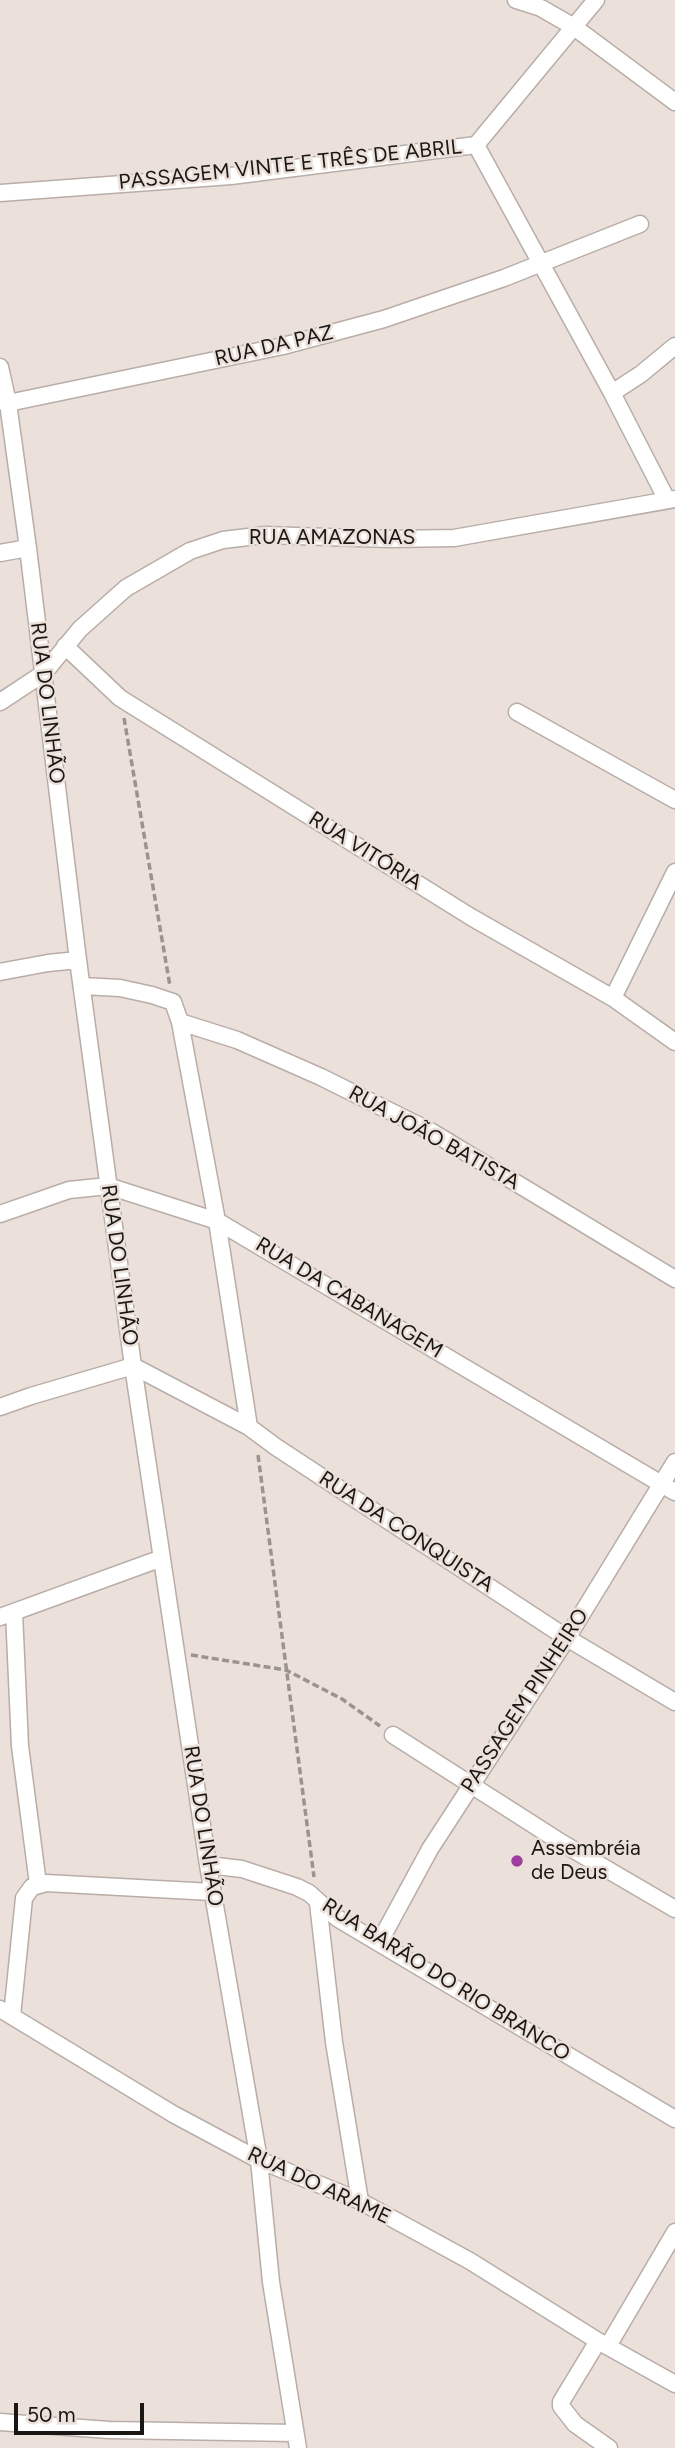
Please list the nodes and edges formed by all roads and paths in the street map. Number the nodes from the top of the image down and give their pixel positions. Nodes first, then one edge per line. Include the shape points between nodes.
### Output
1 (516, 0) edge
2 (596, 0) edge
3 (574, 26) junction
4 (675, 102) edge
5 (476, 145) junction
6 (0, 193) edge
7 (640, 224) dead end
8 (542, 264) junction
9 (675, 346) edge
10 (0, 368) edge
11 (612, 394) junction
12 (4, 402) edge
13 (671, 499) edge
14 (28, 548) junction
15 (0, 553) edge
16 (65, 646) junction
17 (44, 673) junction
18 (120, 698) junction
19 (0, 702) edge
20 (517, 712) dead end
21 (675, 800) edge
22 (675, 872) edge
23 (78, 960) junction
24 (0, 972) edge
25 (82, 986) junction
26 (612, 998) junction
27 (173, 1002) junction
28 (180, 1022) junction
29 (675, 1042) edge
30 (108, 1186) junction
31 (0, 1214) edge
32 (217, 1221) junction
33 (675, 1279) edge
34 (134, 1366) junction
35 (0, 1407) edge
36 (249, 1427) junction
37 (258, 1454) dead end
38 (675, 1462) edge
39 (668, 1487) edge
40 (162, 1558) junction
41 (7, 1615) edge
42 (567, 1639) junction
43 (177, 1652) junction
44 (286, 1670) junction
45 (675, 1702) edge
46 (393, 1735) joint
47 (471, 1786) junction
48 (208, 1865) junction
49 (38, 1884) junction
50 (212, 1892) junction
51 (318, 1903) junction
52 (675, 1909) edge
53 (379, 1943) junction
54 (6, 2013) edge
55 (675, 2119) edge
56 (259, 2160) junction
57 (360, 2201) junction
58 (675, 2232) edge
59 (603, 2344) junction
60 (675, 2384) edge
61 (0, 2422) edge
62 (296, 2441) edge
63 (609, 2448) edge

1 - 3 street
2 - 3 street, PASSAGEM VINTE E TRÊS DE ABRIL
3 - 4 street
3 - 5 street, PASSAGEM VINTE E TRÊS DE ABRIL
5 - 6 street, PASSAGEM VINTE E TRÊS DE ABRIL via 231,176
5 - 8 street
7 - 8 street, RUA DA PAZ
8 - 11 street
8 - 12 street, RUA DA PAZ via 384,319 283,346
9 - 11 street
10 - 12 street, RUA DO LINHÃO
11 - 13 street
12 - 14 street, RUA DO LINHÃO
13 - 16 street, RUA AMAZONAS via 454,538 264,535 223,540 190,551 126,588
14 - 15 street
14 - 17 street, RUA DO LINHÃO
16 - 17 street, RUA AMAZONAS
16 - 18 street, RUA VITÓRIA
17 - 19 street, RUA AMAZONAS
17 - 23 street, RUA DO LINHÃO
18 - 26 street, RUA VITÓRIA via 471,917
18 - 27 path
20 - 21 street
22 - 26 street
23 - 24 street
23 - 25 street, RUA DO LINHÃO
25 - 27 street via 120,988
25 - 30 street, RUA DO LINHÃO
26 - 29 street, RUA VITÓRIA
27 - 28 street
28 - 32 street
28 - 33 street, RUA JOÃO BATISTA via 237,1040 321,1076 432,1132
30 - 31 street, RUA DA CABANAGEM via 69,1191
30 - 32 street, RUA DA CABANAGEM
30 - 34 street, RUA DO LINHÃO
32 - 36 street
32 - 39 street, RUA DA CABANAGEM
34 - 35 street
34 - 36 street, RUA DA CONQUISTA
34 - 40 street, RUA DO LINHÃO
36 - 42 street, RUA DA CONQUISTA
37 - 44 path
38 - 39 street, PASSAGEM PINHEIRO
39 - 42 street, PASSAGEM PINHEIRO
40 - 41 street
40 - 43 street, RUA DO LINHÃO
41 - 49 street
42 - 45 street, RUA DA CONQUISTA
42 - 47 street, PASSAGEM PINHEIRO
43 - 44 path
43 - 48 street, RUA DO LINHÃO
44 - 46 path via 342,1699
44 - 51 path
46 - 47 street
47 - 52 street
47 - 53 street, PASSAGEM PINHEIRO via 430,1849
48 - 50 street, RUA DO LINHÃO
48 - 51 street, RUA BARÃO DO RIO BRANCO via 276,1879 309,1893
49 - 50 street
49 - 54 street via 24,1898
50 - 56 street, RUA DO LINHÃO
51 - 53 street, RUA BARÃO DO RIO BRANCO
51 - 57 street via 334,2042
53 - 55 street, RUA BARÃO DO RIO BRANCO
54 - 56 street, RUA DO ARAME
56 - 57 street, RUA DO ARAME
56 - 62 street, RUA DO LINHÃO via 271,2282
57 - 59 street, RUA DO ARAME via 470,2261
58 - 59 street
59 - 60 street, RUA DO ARAME
59 - 63 street via 561,2402 575,2424
61 - 62 street

